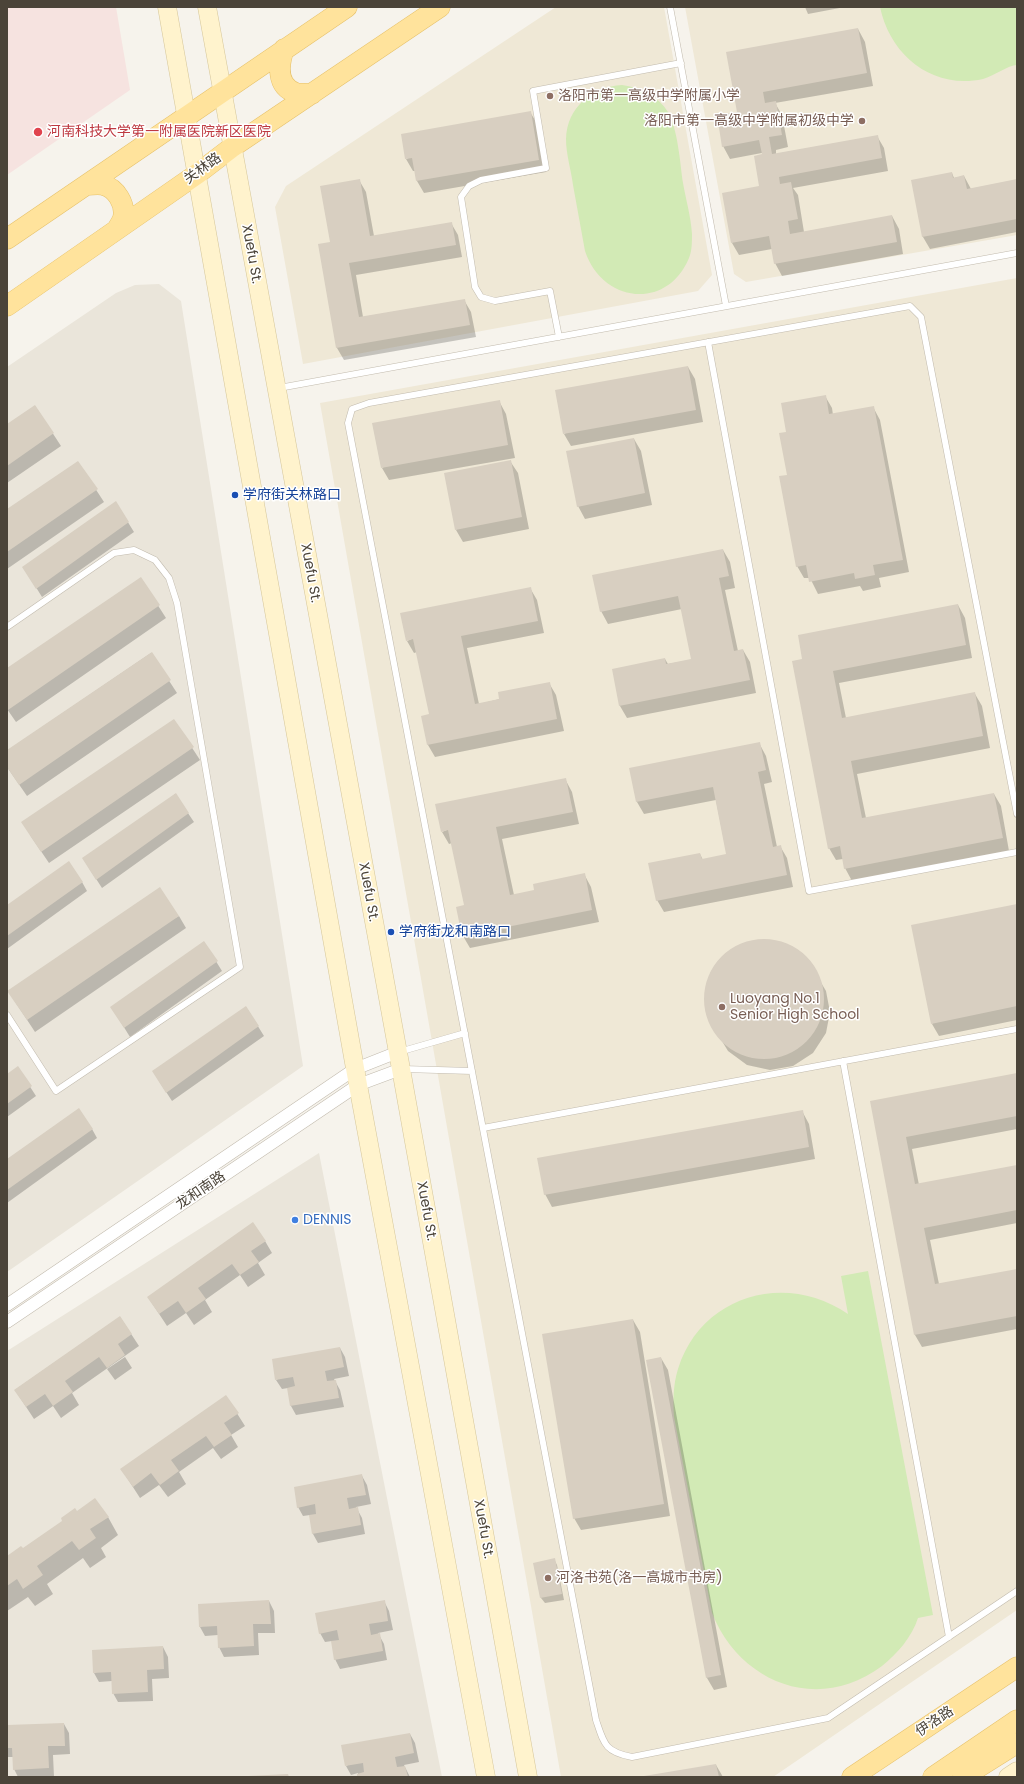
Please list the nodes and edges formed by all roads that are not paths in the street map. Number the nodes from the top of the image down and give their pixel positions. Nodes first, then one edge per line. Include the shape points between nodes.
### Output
1 (167, 7) edge
2 (206, 7) edge
3 (347, 7) edge
4 (440, 7) edge
5 (670, 7) edge
6 (284, 49) junction
7 (681, 63) junction
8 (222, 91) junction
9 (312, 94) junction
10 (188, 115) junction
11 (231, 148) junction
12 (197, 174) junction
13 (86, 185) junction
14 (117, 229) junction
15 (7, 239) edge
16 (1017, 253) edge
17 (7, 306) edge
18 (726, 306) junction
19 (559, 337) junction
20 (708, 342) junction
21 (276, 388) junction
22 (7, 627) edge
23 (1017, 814) edge
24 (1017, 852) edge
25 (7, 1015) edge
26 (1017, 1029) edge
27 (465, 1033) junction
28 (399, 1061) junction
29 (844, 1061) junction
30 (472, 1071) junction
31 (356, 1077) junction
32 (483, 1128) junction
33 (7, 1305) edge
34 (7, 1322) edge
35 (1017, 1591) edge
36 (949, 1637) junction
37 (1017, 1666) edge
38 (1017, 1720) edge
39 (1017, 1743) edge
40 (1017, 1771) edge
41 (486, 1777) edge
42 (528, 1777) edge
43 (852, 1777) edge
44 (933, 1777) edge
45 (963, 1777) edge
46 (1008, 1777) edge

1 - 10 main road
2 - 8 main road, Xuefu St.
3 - 6 main road
4 - 9 main road, 关林路
5 - 7 lane
6 - 8 main road
6 - 9 main road via 279,65 286,86 296,93
7 - 18 lane
7 - 19 lane via 534,91 546,168 481,180 469,186 461,197 475,287 481,297 495,301 550,291
8 - 10 main road
8 - 11 main road, Xuefu St.
9 - 11 main road, 关林路
10 - 12 main road
10 - 13 main road
11 - 12 main road, 关林路
11 - 21 main road, Xuefu St.
12 - 14 main road, 关林路
12 - 31 main road
13 - 14 main road via 102,184 117,195 123,206 123,217
13 - 15 main road
14 - 17 main road, 关林路
16 - 18 lane
18 - 19 lane
19 - 21 lane
20 - 23 lane via 910,306 920,316
20 - 24 lane via 809,891
20 - 27 lane via 369,403 352,410 348,423
21 - 28 main road, Xuefu St.
22 - 25 lane via 114,553 134,550 155,560 169,578 177,603 240,968 56,1091
26 - 29 lane
27 - 28 lane
27 - 30 lane
28 - 30 lane
28 - 31 street, 龙和南路
28 - 31 street, 龙和南路
28 - 42 main road, Xuefu St.
29 - 32 lane
29 - 36 lane
30 - 32 lane
31 - 33 street, 龙和南路
31 - 34 street, 龙和南路
31 - 41 main road
32 - 36 lane via 596,1720 603,1742 616,1754 632,1757 828,1718
35 - 36 lane
37 - 43 main road, 伊洛路
38 - 44 main road
39 - 45 main road
40 - 46 main road

